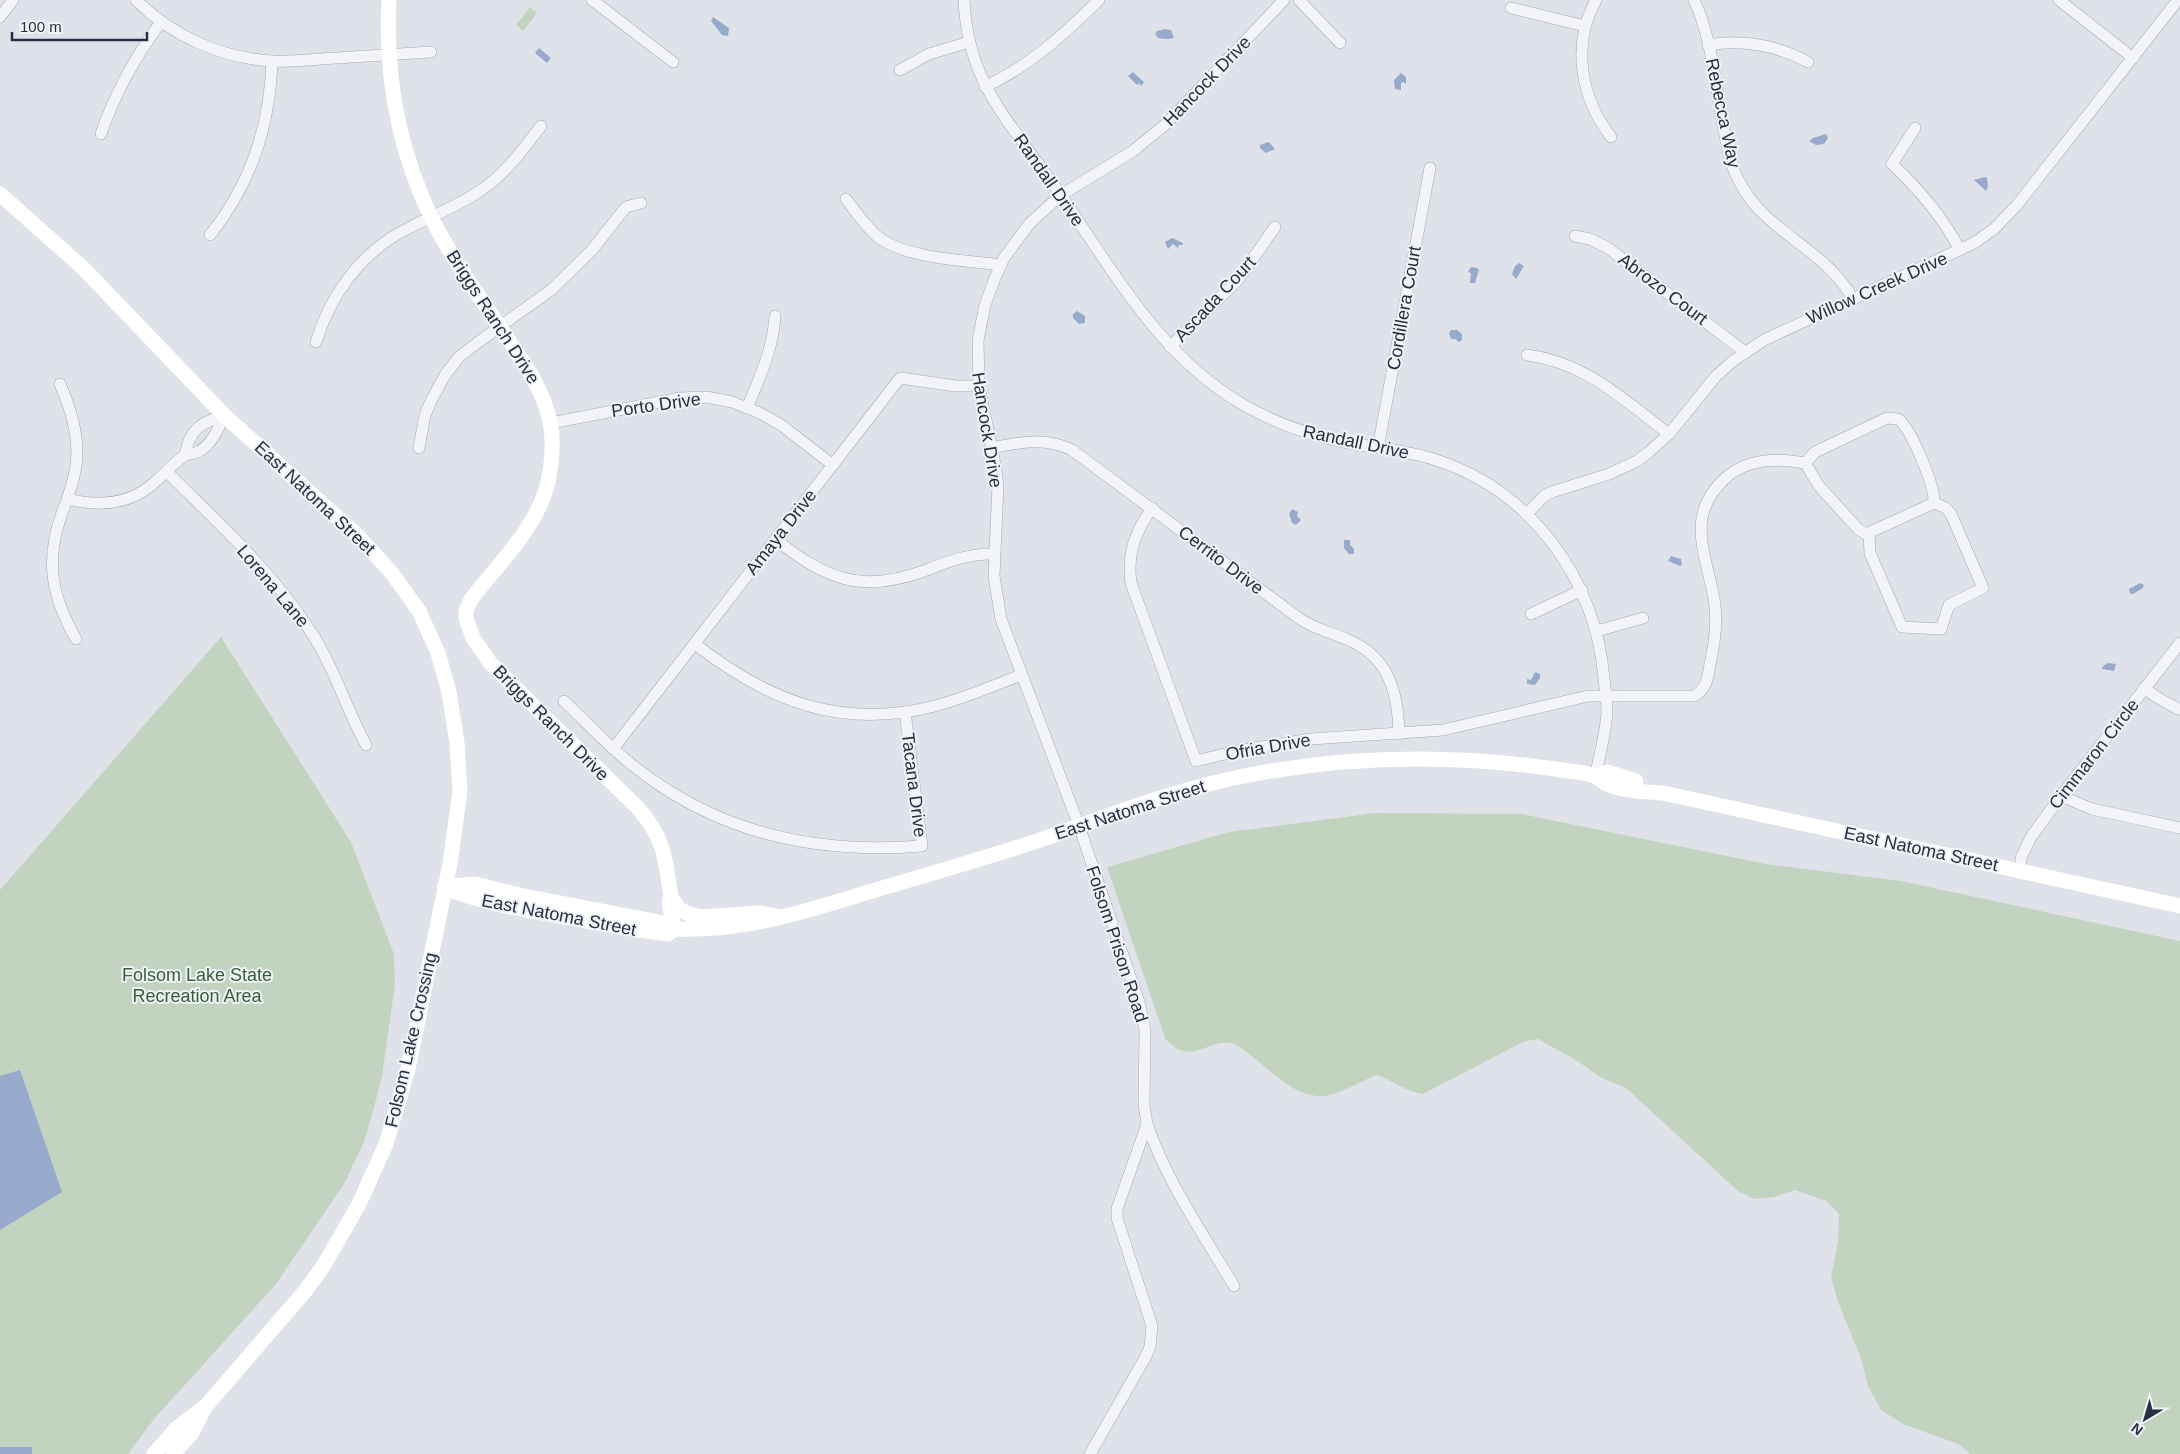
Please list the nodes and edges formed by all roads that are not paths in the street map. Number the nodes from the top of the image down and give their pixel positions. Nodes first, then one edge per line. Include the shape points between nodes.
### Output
1 (13, 0) edge
2 (136, 0) edge
3 (388, 0) edge
4 (592, 0) edge
5 (964, 0) edge
6 (1098, 0) edge
7 (1284, 0) edge
8 (1299, 0) edge
9 (1596, 0) edge
10 (1694, 0) edge
11 (2059, 0) edge
12 (2178, 0) edge
13 (1511, 8) dead end
14 (0, 17) edge
15 (161, 22) junction
16 (1585, 26) junction
17 (969, 42) junction
18 (1340, 43) dead end
19 (1708, 45) junction
20 (431, 52) dead end
21 (388, 55) junction
22 (2133, 58) junction
23 (272, 61) junction
24 (673, 62) dead end
25 (1808, 62) dead end
26 (900, 70) dead end
27 (985, 87) junction
28 (541, 126) dead end
29 (1915, 128) dead end
30 (100, 134) dead end
31 (1611, 137) dead end
32 (1430, 168) dead end
33 (0, 194) edge
34 (1061, 195) junction
35 (846, 199) dead end
36 (641, 203) dead end
37 (431, 216) junction
38 (1275, 227) dead end
39 (210, 235) dead end
40 (1576, 236) dead end
41 (1960, 250) junction
42 (1001, 265) junction
43 (1853, 299) junction
44 (775, 316) dead end
45 (500, 327) junction
46 (316, 342) dead end
47 (1170, 347) junction
48 (1745, 352) junction
49 (1527, 355) dead end
50 (60, 384) dead end
51 (979, 386) junction
52 (747, 408) junction
53 (224, 415) junction
54 (551, 423) junction
55 (1669, 434) junction
56 (419, 448) dead end
57 (992, 448) junction
58 (1378, 448) junction
59 (185, 454) junction
60 (1805, 462) junction
61 (833, 465) junction
62 (167, 472) junction
63 (68, 499) junction
64 (1934, 502) junction
65 (1152, 508) junction
66 (1527, 514) junction
67 (1869, 534) junction
68 (775, 540) junction
69 (994, 554) junction
70 (1582, 590) junction
71 (1531, 614) dead end
72 (1643, 618) dead end
73 (1597, 631) junction
74 (76, 639) dead end
75 (2180, 643) edge
76 (695, 644) junction
77 (1021, 675) junction
78 (2144, 688) junction
79 (1606, 696) junction
80 (564, 701) dead end
81 (2180, 710) edge
82 (905, 712) junction
83 (1399, 734) junction
84 (366, 744) dead end
85 (613, 749) junction
86 (1595, 776) junction
87 (2060, 796) junction
88 (1079, 826) junction
89 (2180, 828) edge
90 (2021, 871) junction
91 (444, 887) junction
92 (671, 897) junction
93 (2180, 906) edge
94 (784, 918) junction
95 (674, 929) junction
96 (1147, 1124) junction
97 (1234, 1286) dead end
98 (206, 1406) junction
99 (154, 1454) edge
100 (173, 1454) edge
101 (1090, 1454) edge

1 - 14 street
2 - 15 street
3 - 21 main road, Briggs Ranch Drive
4 - 24 street
5 - 17 street, Randall Drive
6 - 27 street via 1041,54
7 - 34 street, Hancock Drive via 1161,129
8 - 18 street
9 - 16 street
10 - 19 street, Rebecca Way
11 - 22 street
12 - 22 street, Willow Creek Drive
13 - 16 street
15 - 23 street via 208,47 235,56
15 - 30 street via 126,74
16 - 31 street via 1582,59 1586,91
17 - 26 street via 929,54
17 - 27 street, Randall Drive
19 - 25 street via 1753,43 1783,50
19 - 43 street, Rebecca Way via 1727,148 1740,184 1769,220 1827,264
20 - 21 street
21 - 23 street
21 - 37 main road, Briggs Ranch Drive via 403,144
22 - 41 street, Willow Creek Drive via 2006,218
23 - 39 street via 269,105 258,150 239,193
27 - 34 street, Randall Drive via 995,106
28 - 37 street via 496,179 470,197
29 - 41 street via 1892,164 1931,203
32 - 58 street, Cordillera Court
33 - 53 main road, East Natoma Street via 83,268
34 - 42 street, Hancock Drive via 1030,223
34 - 47 street, Randall Drive via 1142,313
35 - 42 street via 872,232 894,247 918,254
36 - 45 street via 626,207 568,275
37 - 45 main road, Briggs Ranch Drive
37 - 46 street via 385,242 361,263 337,293
38 - 47 street, Ascada Court via 1238,280
40 - 48 street, Abrozo Court via 1608,248
41 - 43 street, Willow Creek Drive
42 - 51 street, Hancock Drive via 980,326
43 - 48 street, Willow Creek Drive via 1777,333
44 - 52 street via 768,358
45 - 54 main road, Briggs Ranch Drive via 534,379
45 - 56 street via 460,358 445,375 425,415
47 - 58 street, Randall Drive via 1212,385 1260,414 1323,438
48 - 55 street, Willow Creek Drive via 1716,376
49 - 55 street via 1556,360 1584,372
50 - 63 street via 70,408 77,446
51 - 57 street, Hancock Drive
51 - 61 street, Amaya Drive via 900,378
52 - 54 street, Porto Drive via 706,397 680,398
52 - 61 street, Porto Drive via 781,425
53 - 59 street via 217,434 198,452
53 - 59 street via 203,422 188,439
53 - 91 main road, East Natoma Street via 357,535 392,572 423,620 447,684 457,743 460,791
54 - 92 main road, Briggs Ranch Drive via 550,468 537,511 522,537 472,598 466,618 481,651 502,676 638,808 656,830 664,850
55 - 66 street, Willow Creek Drive via 1637,461 1609,474 1552,492
57 - 65 street, Cerrito Drive via 1029,441 1064,446 1080,454
57 - 69 street, Hancock Drive via 998,485
58 - 66 street, Randall Drive via 1410,453 1452,466 1490,485
59 - 62 street
60 - 64 street via 1815,452 1887,418 1898,419 1907,428 1933,488
60 - 67 street via 1819,486 1858,529
60 - 79 street, Ofria Drive via 1769,460 1747,464 1723,481 1708,501 1700,534 1714,599 1715,640 1707,683 1700,693 1687,698
61 - 68 street, Amaya Drive
62 - 63 street via 144,491 121,501 101,504
62 - 84 street, Lorena Lane via 298,612 325,657
63 - 74 street via 54,544 52,575 60,607
64 - 67 street
64 - 67 street via 1951,514 1983,588 1949,606 1941,630 1902,627 1870,553
65 - 83 street, Cerrito Drive via 1308,624 1348,639 1370,653 1387,674 1394,690
65 - 83 street, Ofria Drive via 1134,539 1129,566 1131,583 1196,761 1291,742
66 - 70 street, Randall Drive via 1556,546
68 - 69 street via 827,574 870,582 908,577 968,556
68 - 76 street, Amaya Drive
69 - 77 street, Hancock Drive via 1001,619
70 - 71 street
70 - 73 street, Randall Drive
72 - 73 street
73 - 79 street, Randall Drive
75 - 78 street, Cimmaron Circle
76 - 82 street via 751,683 791,701 842,712
76 - 85 street, Amaya Drive
77 - 82 street via 951,701
77 - 88 street, Hancock Drive
78 - 81 street
78 - 87 street, Cimmaron Circle
79 - 83 street, Ofria Drive via 1567,700 1443,730
79 - 86 street, Randall Drive via 1607,712
80 - 85 street, Tacana Drive
82 - 85 street, Tacana Drive via 922,846 887,849 833,847 800,842 742,826 669,791
86 - 88 main road, East Natoma Street via 1452,760 1323,764 1196,787
86 - 90 main road, East Natoma Street via 1607,784 1640,792 1663,793
87 - 89 street via 2092,809
87 - 90 street, Cimmaron Circle via 2026,846 2021,858
88 - 94 main road, East Natoma Street
88 - 96 street, Folsom Prison Road via 1143,1016
90 - 93 main road, East Natoma Street
91 - 95 main road, East Natoma Street via 472,898 539,913 668,934
91 - 98 main road, Folsom Lake Crossing via 399,1105 386,1144 359,1204 306,1290
92 - 94 main road via 679,909 691,916 759,913
92 - 95 main road, Briggs Ranch Drive
94 - 95 main road, East Natoma Street via 727,928
96 - 97 street, Folsom Prison Road via 1174,1186
96 - 101 street, Folsom Prison Road via 1117,1209 1117,1218 1152,1326 1150,1347
98 - 99 main road, Folsom Lake Crossing via 177,1428
98 - 100 main road, Folsom Lake Crossing via 192,1433

